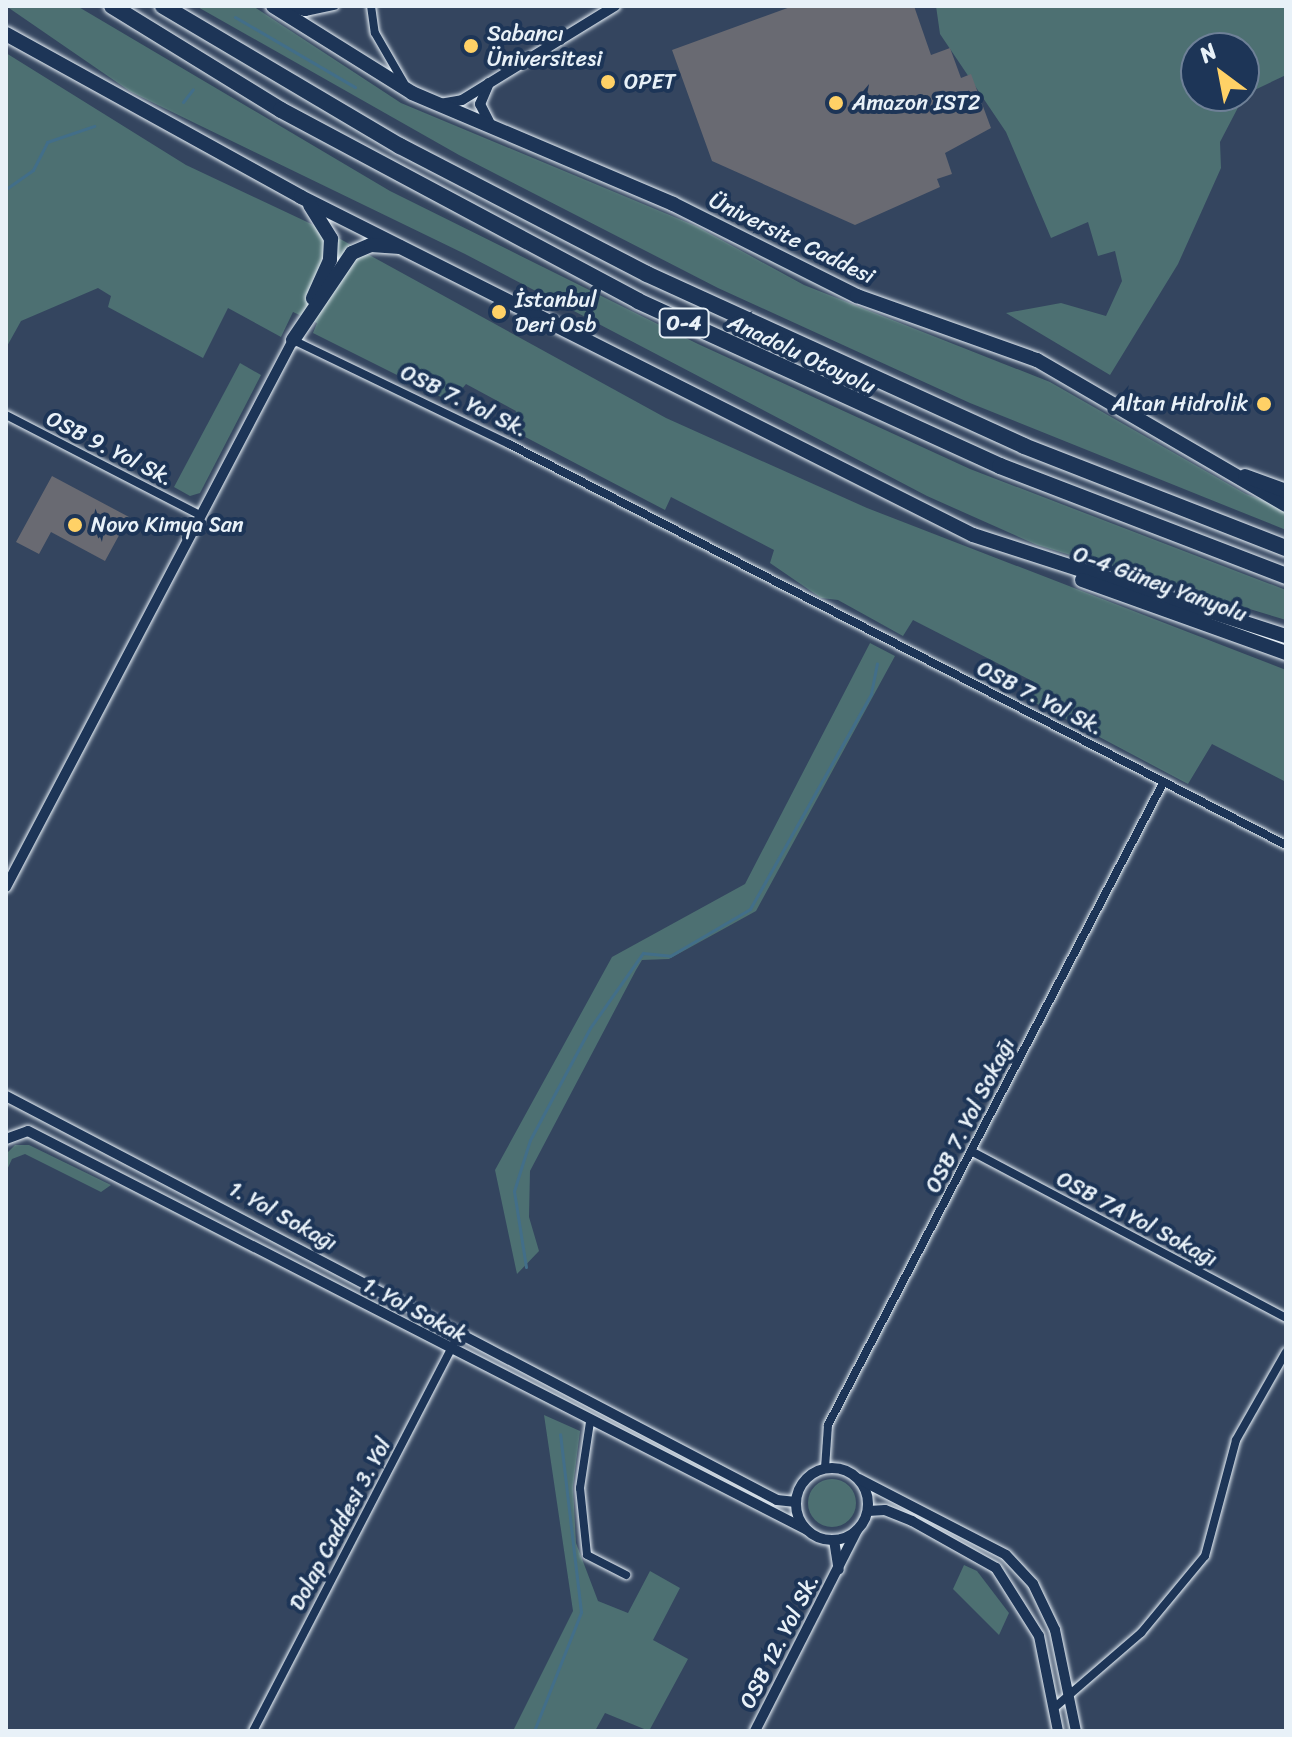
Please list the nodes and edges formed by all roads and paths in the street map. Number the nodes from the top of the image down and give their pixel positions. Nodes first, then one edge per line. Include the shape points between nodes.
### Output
1 (112, 6) edge
2 (163, 6) edge
3 (273, 6) edge
4 (281, 6) edge
5 (334, 6) edge
6 (371, 6) edge
7 (615, 6) edge
8 (7, 34) edge
9 (490, 81) junction
10 (412, 93) junction
11 (437, 104) junction
12 (504, 134) junction
13 (301, 197) junction
14 (411, 249) junction
15 (293, 340) junction
16 (6, 415) edge
17 (1233, 472) junction
18 (1286, 491) edge
19 (1286, 505) edge
20 (198, 514) junction
21 (1286, 548) edge
22 (1019, 554) junction
23 (1286, 576) edge
24 (1286, 636) edge
25 (1286, 653) edge
26 (1163, 783) junction
27 (1286, 845) edge
28 (6, 887) edge
29 (6, 1096) edge
30 (6, 1139) edge
31 (971, 1151) junction
32 (1286, 1318) edge
33 (459, 1334) junction
34 (450, 1351) junction
35 (1286, 1352) edge
36 (590, 1422) junction
37 (825, 1468) junction
38 (859, 1479) junction
39 (796, 1502) junction
40 (868, 1511) junction
41 (807, 1530) junction
42 (857, 1530) junction
43 (834, 1540) junction
44 (839, 1570) junction
45 (626, 1575) dead end
46 (1069, 1698) junction
47 (1054, 1708) junction
48 (253, 1731) edge
49 (755, 1731) edge
50 (1058, 1731) edge
51 (1076, 1731) edge

1 - 23 highway, Anadolu Otoyolu / O-4 via 294,117 638,301 1013,472
2 - 21 highway, Anadolu Otoyolu / O-4 via 400,146 647,274 1024,446
3 - 10 main road, Üniversite Caddesi
4 - 5 street via 305,12
6 - 10 street via 389,64
7 - 9 street
8 - 13 main road
9 - 11 street via 462,100
9 - 12 street via 483,92 483,116
10 - 11 main road, Üniversite Caddesi
11 - 12 main road, Üniversite Caddesi
12 - 17 main road, Üniversite Caddesi via 673,204 857,296 1037,360
13 - 14 main road
13 - 15 main road via 327,227 331,250
14 - 15 main road via 371,245 352,253
14 - 22 main road
15 - 20 street
15 - 26 street, OSB 7. Yol Sk. via 509,444
16 - 20 street, OSB 9. Yol Sk.
17 - 18 main road
17 - 19 main road
20 - 28 street
22 - 24 main road
22 - 25 main road, O-4 Güney Yanyolu
26 - 27 street, OSB 7. Yol Sk.
26 - 31 street, OSB 7. Yol Sokağı
29 - 33 street, 1. Yol Sokağı via 138,1160
30 - 34 street, 1. Yol Sokak via 28,1131
31 - 32 street, OSB 7A Yol Sokağı
31 - 37 street, OSB 7. Yol Sokağı via 828,1425
33 - 34 street, Dolap Caddesi 3. Yol
33 - 39 street, 1. Yol Sokağı via 777,1500
34 - 36 street, 1. Yol Sokak
34 - 48 street, Dolap Caddesi 3. Yol
35 - 46 street via 1236,1440 1205,1556 1141,1633
36 - 41 street, 1. Yol Sokak
36 - 45 street via 580,1488 587,1555
37 - 38 street
37 - 39 street via 805,1480
38 - 40 street
38 - 46 street via 1006,1555 1033,1584 1055,1630
39 - 41 street
40 - 42 street
40 - 47 street via 885,1510 912,1521 996,1568 1039,1636
41 - 43 street
42 - 43 street
42 - 44 street, OSB 12. Yol Sk.
43 - 44 street
44 - 49 street, OSB 12. Yol Sk.
46 - 47 street
46 - 51 street
47 - 50 street

